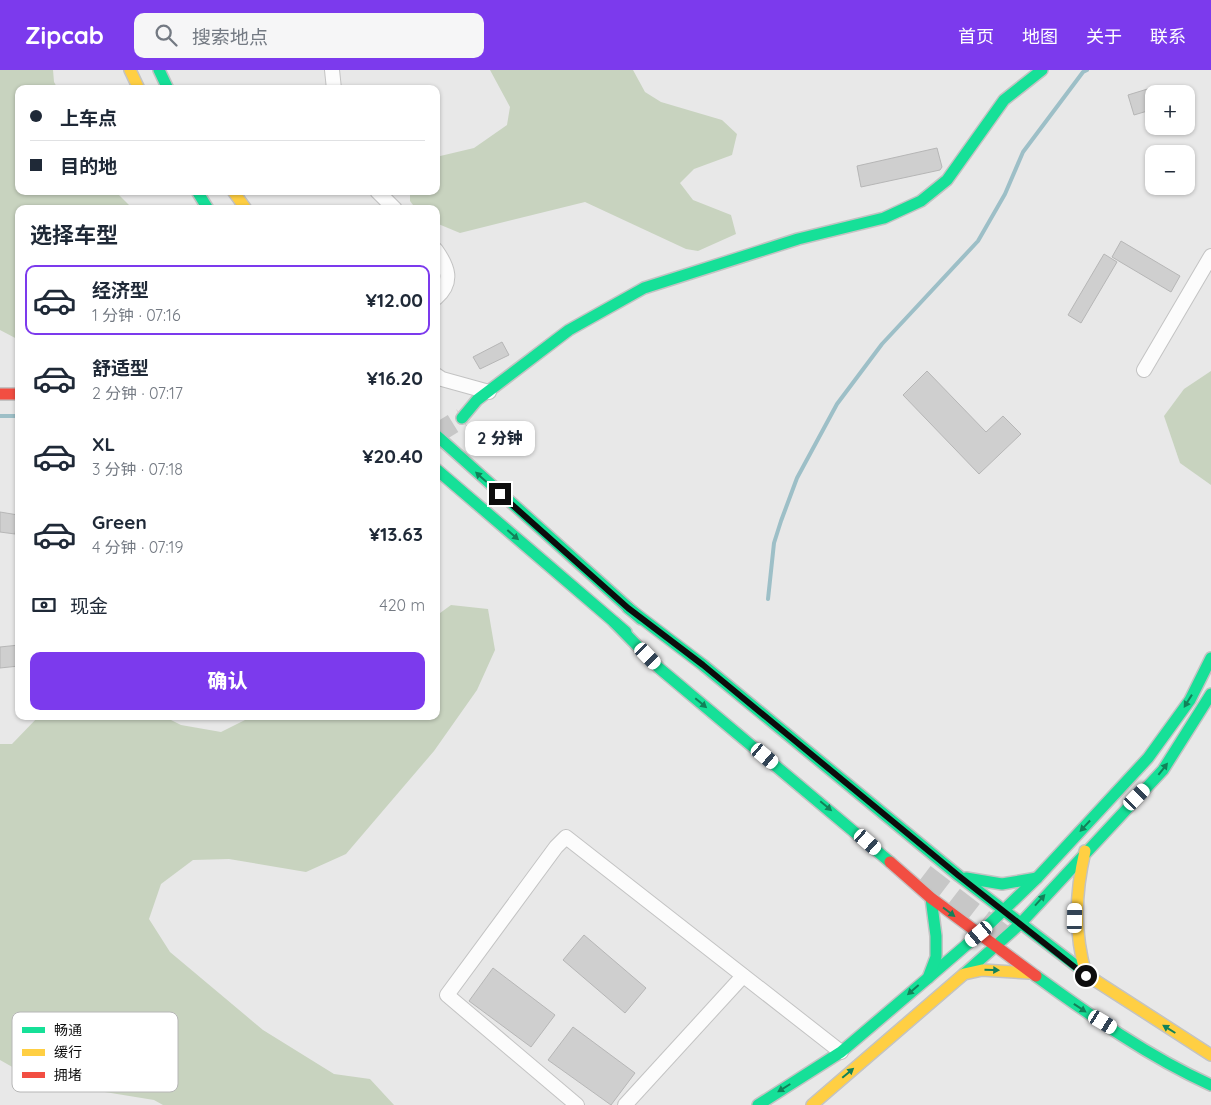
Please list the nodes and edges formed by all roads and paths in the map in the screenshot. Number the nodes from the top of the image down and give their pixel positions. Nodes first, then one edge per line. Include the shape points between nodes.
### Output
1 (130, 70) edge
2 (159, 70) edge
3 (332, 70) edge
4 (1042, 70) edge
5 (137, 85) edge
6 (166, 85) edge
7 (334, 85) edge
8 (381, 195) edge
9 (391, 205) edge
10 (440, 256) edge
11 (1211, 256) edge
12 (440, 294) edge
13 (1144, 370) dead end
14 (440, 378) edge
15 (488, 392) junction
16 (0, 394) edge
17 (15, 394) edge
18 (462, 418) tunnel mouth
19 (440, 438) edge
20 (440, 472) edge
21 (628, 608) junction
22 (614, 622) junction
23 (1211, 658) edge
24 (1211, 694) edge
25 (1085, 851) junction
26 (928, 864) tunnel mouth
27 (923, 876) tunnel mouth
28 (959, 876) junction
29 (1037, 878) junction
30 (931, 898) junction
31 (1004, 910) junction
32 (1020, 924) junction
33 (979, 934) junction
34 (993, 946) junction
35 (1030, 973) junction
36 (964, 974) junction
37 (743, 976) junction
38 (1086, 976) junction
39 (928, 978) junction
40 (1074, 992) dead end
41 (1094, 994) dead end
42 (841, 1052) junction
43 (1211, 1055) edge
44 (1211, 1061) edge
45 (1211, 1078) edge
46 (1211, 1085) edge
47 (577, 1105) edge
48 (625, 1105) edge
49 (758, 1105) edge
50 (812, 1105) edge

1 - 5 main road
2 - 6 main road
3 - 7 street
4 - 15 main road via 1004,100 947,180 915,204 884,218 798,239 644,288 569,330
8 - 9 street
10 - 12 street via 446,264 448,278
11 - 13 street
14 - 15 street
15 - 18 main road
16 - 17 main road
21 -> 19 main road
20 -> 22 main road
21 - 26 main road via 762,728
21 - 28 main road via 703,665
22 - 27 main road via 748,727
22 -> 30 main road via 659,668
23 -> 29 main road via 1190,700 1148,758
25 -> 24 main road via 1163,770
32 -> 25 main road
25 - 38 main road via 1079,876 1075,931
28 - 29 main road via 984,884 1004,885
28 - 31 main road
29 - 31 main road
30 -> 33 main road
30 - 39 main road via 936,957
31 - 32 main road
31 - 33 main road
32 - 34 main road
32 - 38 main road
33 - 34 main road
33 - 39 main road
34 - 35 main road
34 - 36 main road
36 -> 35 main road via 988,970
35 -> 46 main road via 1094,1017 1187,1074
50 -> 36 main road
37 - 42 street
37 - 47 street via 566,837 447,995
37 - 48 street
43 -> 38 main road
39 -> 42 main road
40 - 45 main road
41 - 44 main road via 1185,1050
42 -> 49 main road

